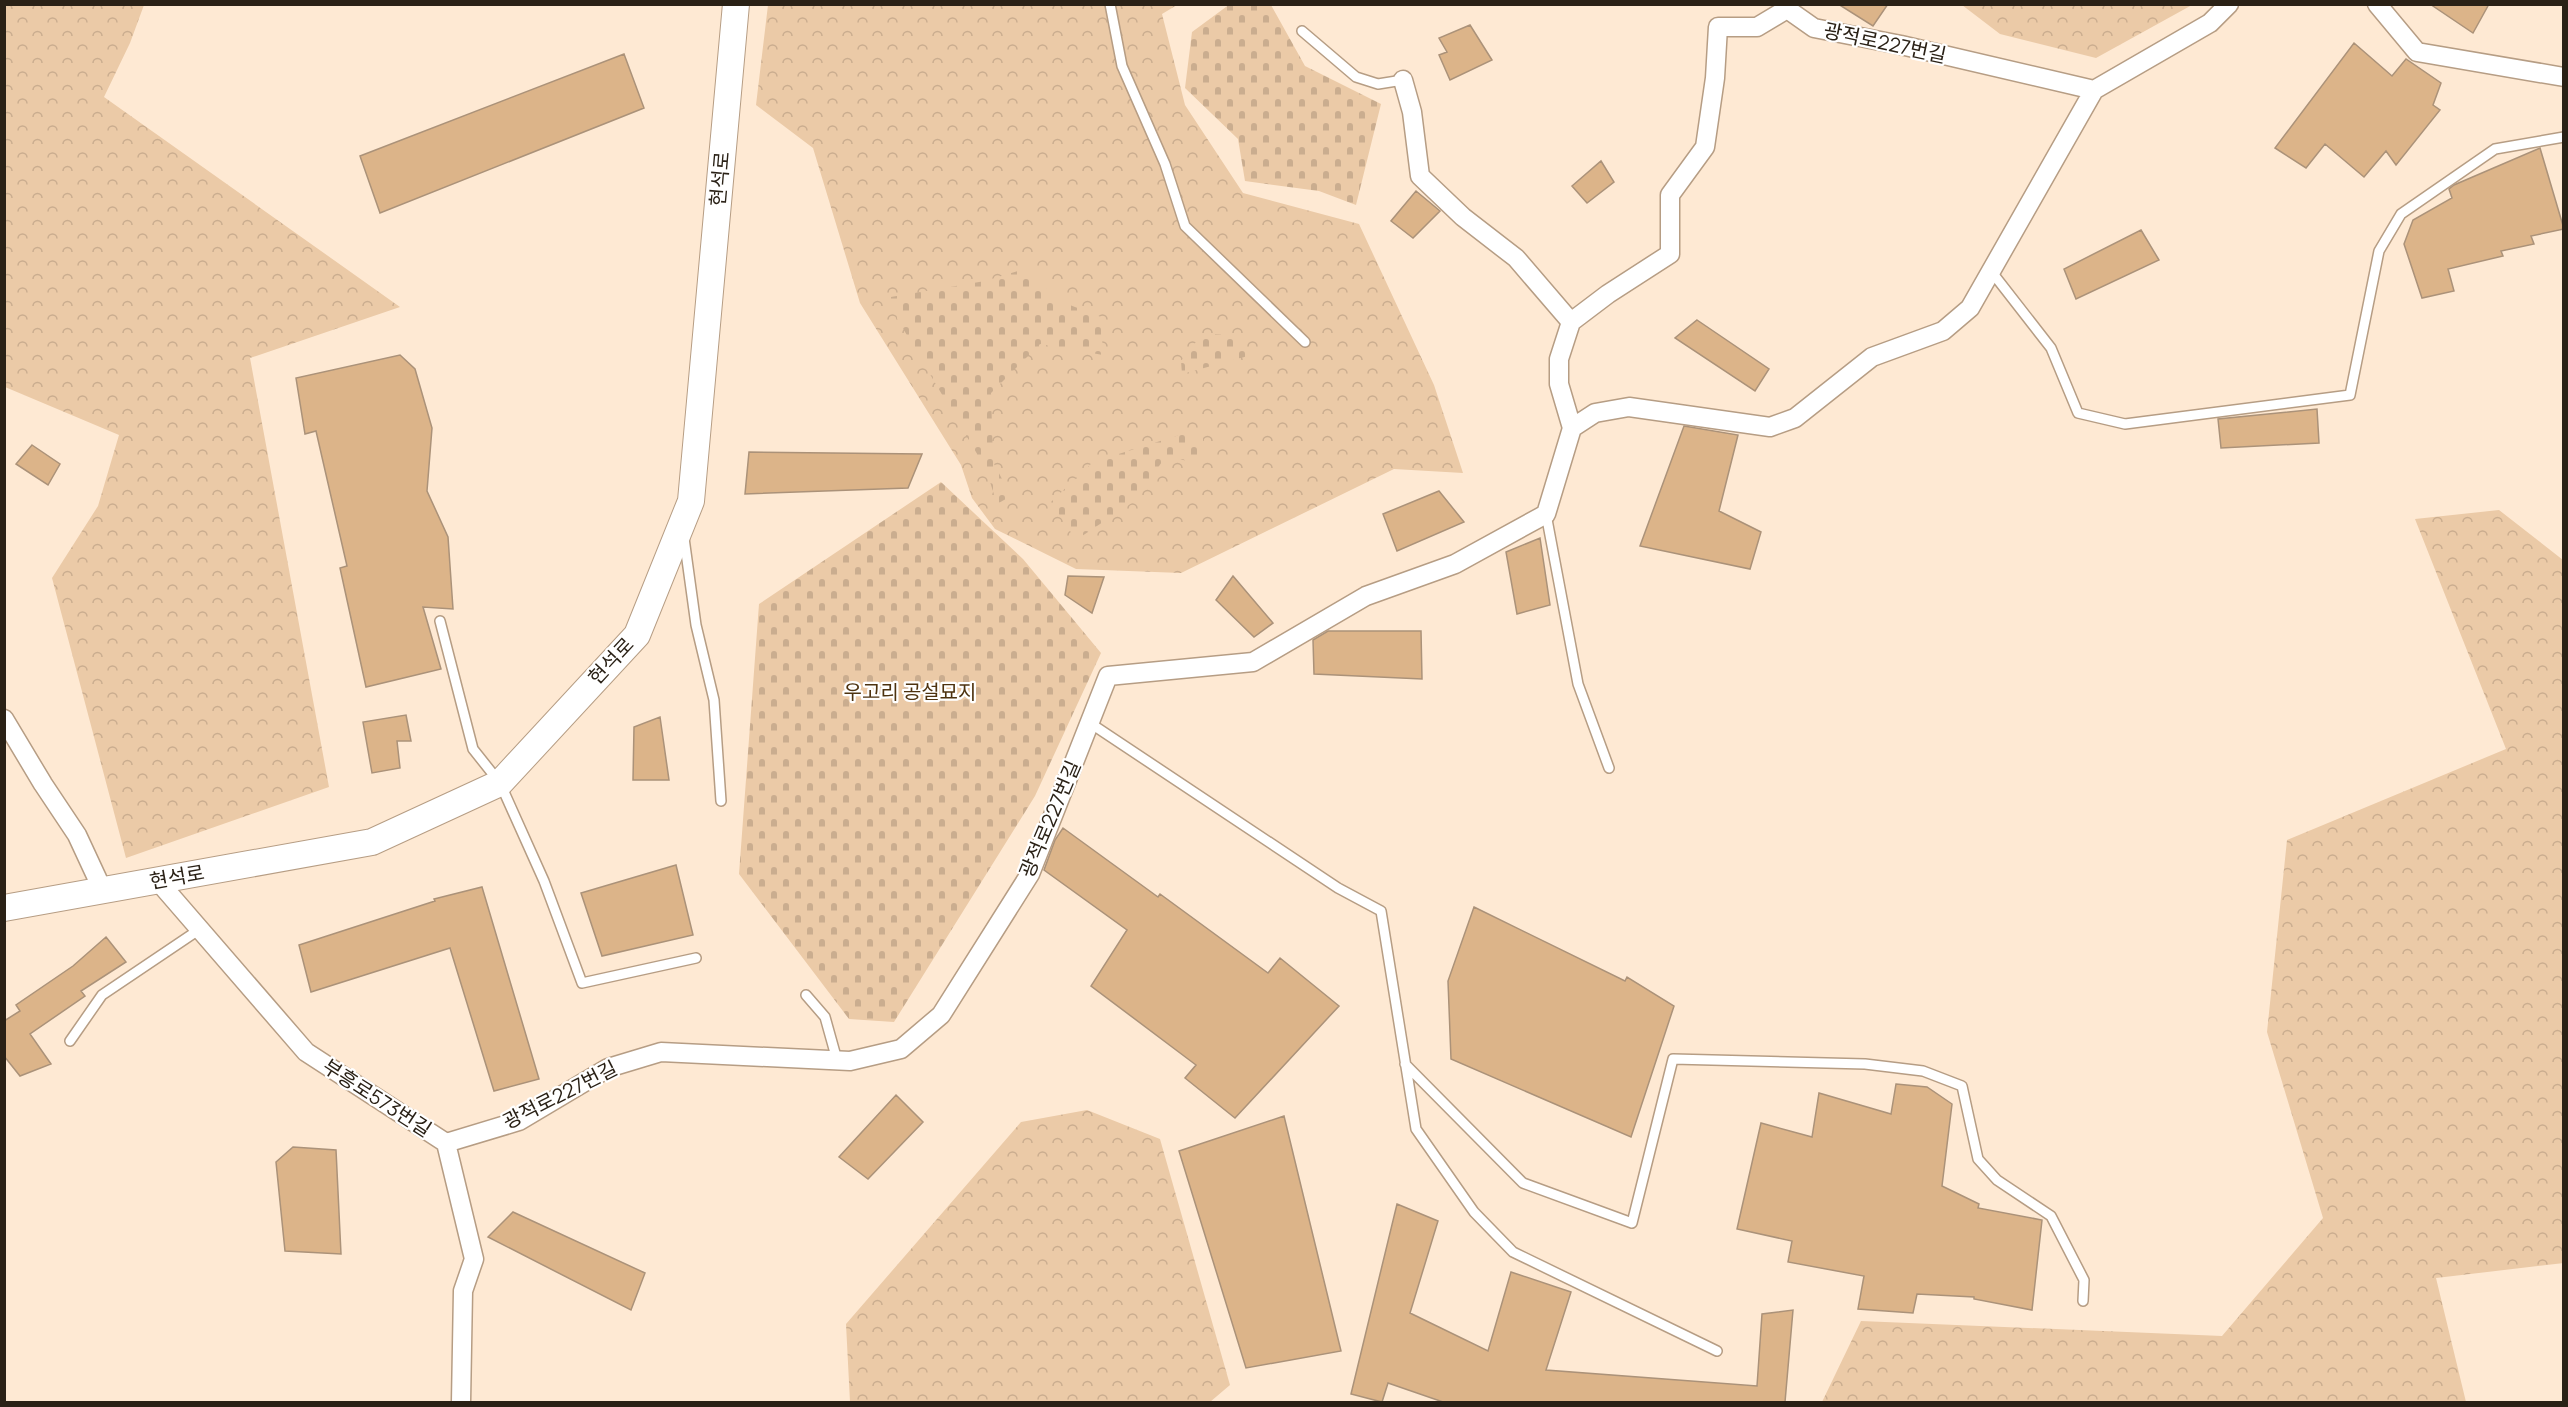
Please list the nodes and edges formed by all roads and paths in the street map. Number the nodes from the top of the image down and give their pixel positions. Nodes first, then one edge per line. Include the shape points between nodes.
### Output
1 (736, 4) edge
2 (1110, 4) edge
3 (2229, 4) edge
4 (2377, 4) edge
5 (1302, 31) dead end
6 (2564, 77) edge
7 (1403, 80) joint
8 (2094, 90) junction
9 (2564, 136) edge
10 (1991, 271) junction
11 (1571, 322) junction
12 (1305, 342) dead end
13 (1572, 428) junction
14 (1546, 514) junction
15 (682, 524) junction
16 (440, 621) dead end
17 (4, 719) edge
18 (1090, 723) junction
19 (1609, 768) dead end
20 (500, 783) junction
21 (721, 801) dead end
22 (158, 881) junction
23 (104, 891) junction
24 (4, 908) edge
25 (200, 929) junction
26 (696, 958) dead end
27 (806, 995) dead end
28 (70, 1041) dead end
29 (837, 1060) junction
30 (1405, 1064) junction
31 (446, 1143) junction
32 (2083, 1301) dead end
33 (1717, 1351) dead end
34 (461, 1402) edge

1 - 15 street, 현석로 via 691,501
2 - 12 lane via 1122,66 1165,164 1185,226
3 - 8 street via 2210,23
4 - 6 street via 2416,52
5 - 7 lane via 1356,77 1378,84
7 - 11 street via 1412,112 1420,176 1462,217 1516,258
8 - 10 street
8 - 11 street, 광적로227번길 via 1814,28 1787,9 1757,27 1718,27 1705,147 1670,195 1670,254
9 - 10 lane via 2496,149 2401,214 2379,251 2350,395 2125,424 2078,412 2051,348
10 - 13 street via 1970,308 1943,332 1872,357 1795,418 1770,428 1629,407 1595,412
11 - 13 street via 1559,359 1559,384
13 - 14 street
14 - 18 street, 광적로227번길 via 1455,564 1366,596 1253,662 1108,676
14 - 19 lane via 1578,684
15 - 20 street, 현석로 via 637,634
15 - 21 lane via 696,625 714,700
16 - 20 lane via 473,749
17 - 23 street via 78,835
18 - 29 street, 광적로227번길 via 1030,874 941,1015 901,1049 850,1061
18 - 30 lane via 1338,888 1381,911
20 - 22 street, 현석로 via 372,842
20 - 26 lane via 544,880 582,983
22 - 23 street, 현석로
22 - 25 street, 부흥로573번길
23 - 24 street, 현석로
25 - 28 lane via 102,995
25 - 31 street, 부흥로573번길 via 306,1052
27 - 29 lane via 825,1017
29 - 31 street, 광적로227번길 via 661,1052 608,1068 519,1121
30 - 32 lane via 1523,1182 1632,1223 1672,1059 1865,1064 1923,1071 1962,1086 1978,1158 1996,1180 2051,1216 2084,1280
30 - 33 lane via 1416,1129 1474,1212 1513,1252
31 - 34 street, 부흥로573번길 via 474,1259 463,1292

